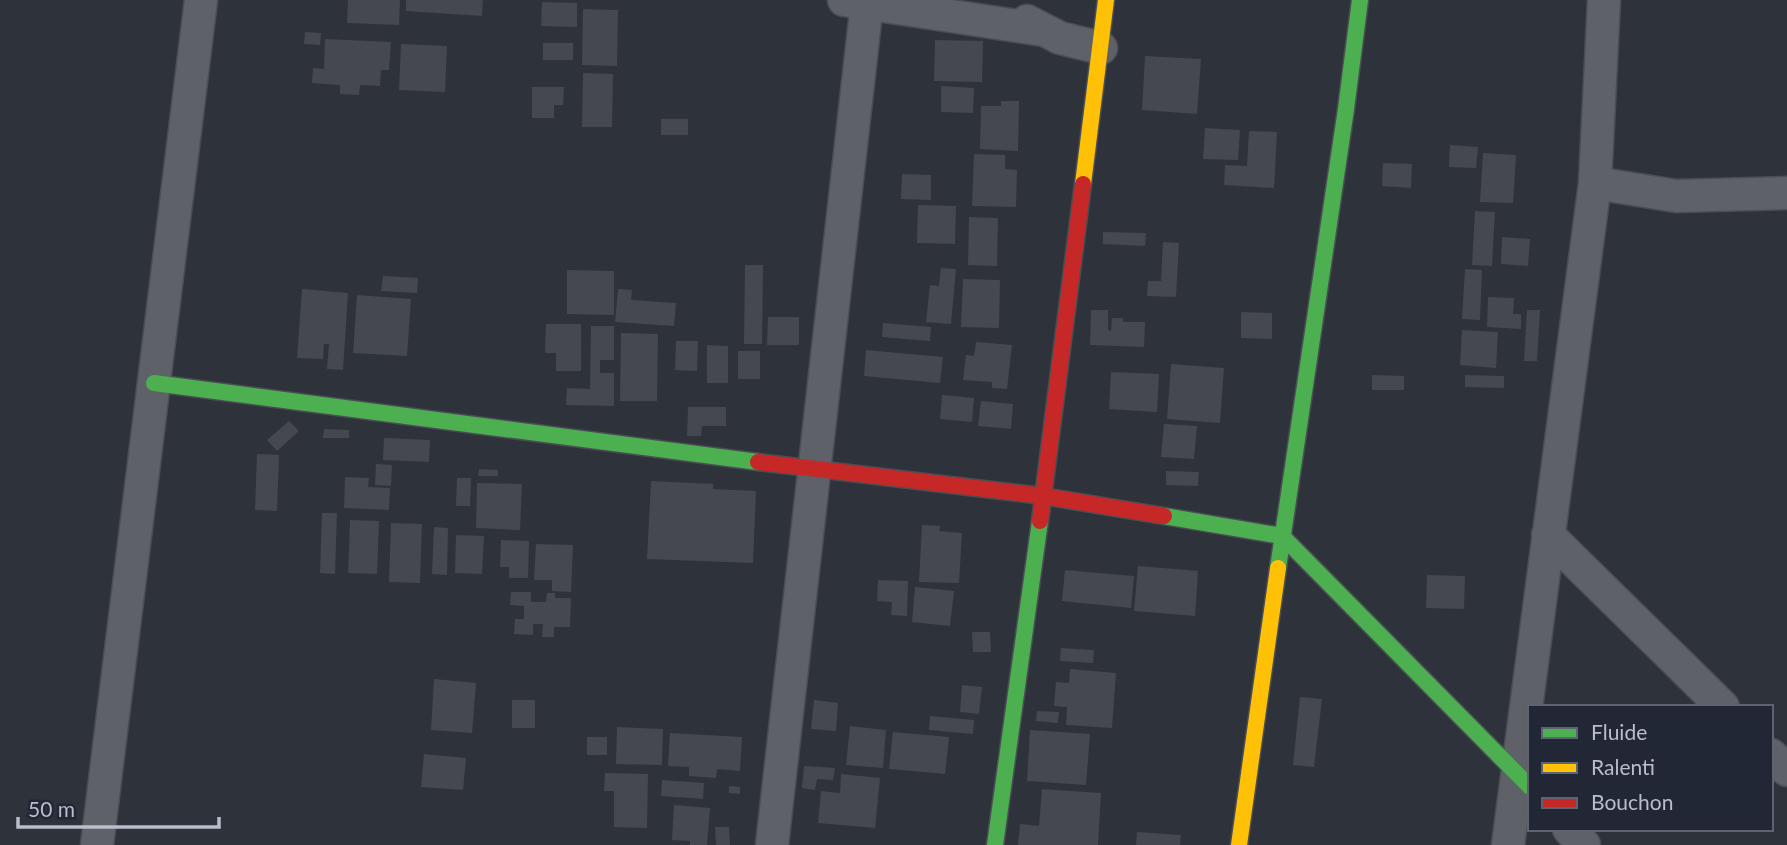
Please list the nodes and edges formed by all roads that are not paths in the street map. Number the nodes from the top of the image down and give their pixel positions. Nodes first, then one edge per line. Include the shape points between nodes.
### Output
1 (201, 0) edge
2 (988, 0) edge
3 (1106, 0) edge
4 (1360, 0) edge
5 (1604, 0) edge
6 (855, 2) edge
7 (1044, 30) junction
8 (1101, 48) junction
9 (1595, 183) junction
10 (1787, 193) edge
11 (154, 383) junction
12 (814, 469) junction
13 (1043, 496) junction
14 (1548, 535) junction
15 (1282, 536) junction
16 (1531, 705) edge
17 (1721, 705) edge
18 (1528, 731) edge
19 (1773, 757) edge
20 (1787, 770) edge
21 (1523, 780) edge
22 (1571, 831) edge
23 (97, 845) edge
24 (772, 845) edge
25 (995, 845) edge
26 (1239, 845) edge
27 (1508, 845) edge
28 (1584, 845) edge

1 - 11 street
2 - 7 street
3 - 8 street
4 - 15 street
5 - 9 street
6 - 7 street
6 - 12 street
7 - 8 street
8 - 13 street
9 - 10 street via 1676,196
9 - 14 street
11 - 12 street
11 - 23 street
12 - 13 street
12 - 24 street
13 - 15 street
13 - 25 street
14 - 16 street
14 - 17 street
15 - 21 street
15 - 26 street
18 - 21 street
19 - 20 street
21 - 27 street
22 - 28 street

